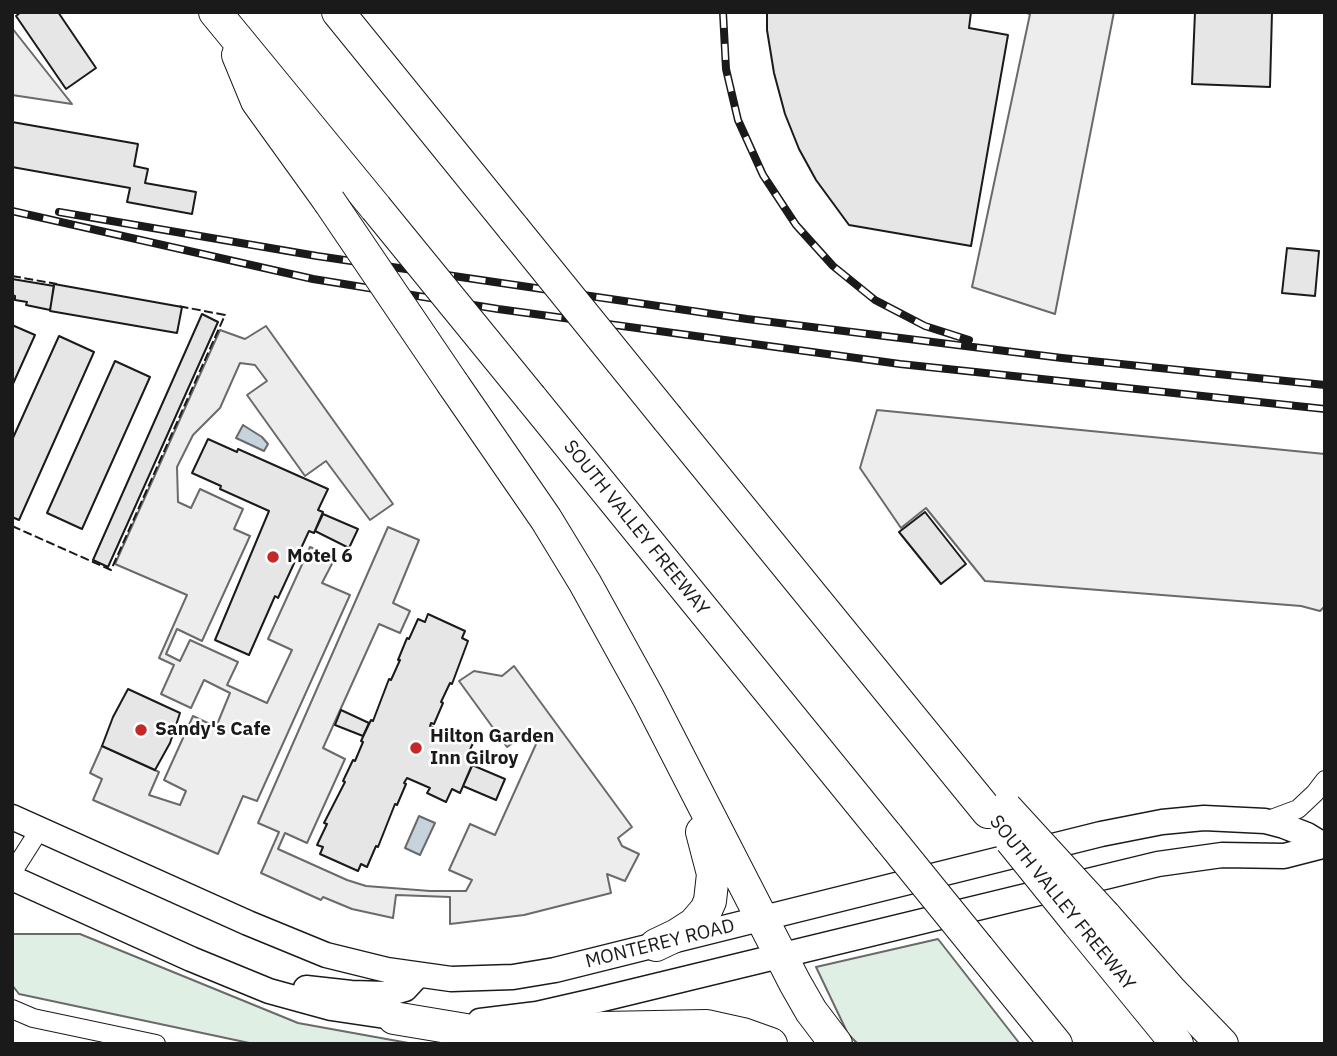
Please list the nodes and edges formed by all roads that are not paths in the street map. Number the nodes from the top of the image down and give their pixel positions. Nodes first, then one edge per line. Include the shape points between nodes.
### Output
1 (338, 12) edge
2 (220, 18) edge
3 (597, 605) junction
4 (1325, 780) edge
5 (12, 817) edge
6 (1265, 821) junction
7 (40, 830) junction
8 (1324, 846) edge
9 (12, 873) edge
10 (12, 878) edge
11 (761, 919) junction
12 (1092, 919) junction
13 (656, 945) junction
14 (782, 957) junction
15 (418, 975) junction
16 (230, 976) junction
17 (12, 1009) edge
18 (394, 1018) junction
19 (156, 1044) edge
20 (771, 1044) edge
21 (836, 1044) edge
22 (1056, 1044) edge
23 (1177, 1044) edge
24 (1222, 1044) edge

1 - 12 highway, SOUTH VALLEY FREEWAY, bridge via 892,694
2 - 3 highway, bridge via 257,101 546,519
2 - 22 highway, SOUTH VALLEY FREEWAY, bridge
3 - 11 highway
3 - 13 highway via 700,827 712,863 713,885 706,910 686,930
4 - 6 street via 1298,808
5 - 7 main road, MONTEREY ROAD
6 - 8 main road, MONTEREY ROAD via 1284,825
6 - 11 main road, MONTEREY ROAD via 1183,819 1121,829
7 - 9 street
7 - 15 main road, MONTEREY ROAD via 306,947
8 - 14 main road, MONTEREY ROAD via 1283,856 1222,855 1158,864
10 - 16 main road, MONTEREY ROAD
11 - 13 main road, MONTEREY ROAD
11 - 14 highway
12 - 23 highway, SOUTH VALLEY FREEWAY
12 - 24 highway via 1171,990
13 - 15 main road, MONTEREY ROAD via 513,977
14 - 18 main road, MONTEREY ROAD via 521,1017 456,1022
14 - 21 highway via 811,1011
15 - 16 main road via 405,989 368,994
16 - 18 main road, MONTEREY ROAD via 311,1003
17 - 19 street via 33,1018
18 - 20 highway via 467,1031 519,1034 707,1026

